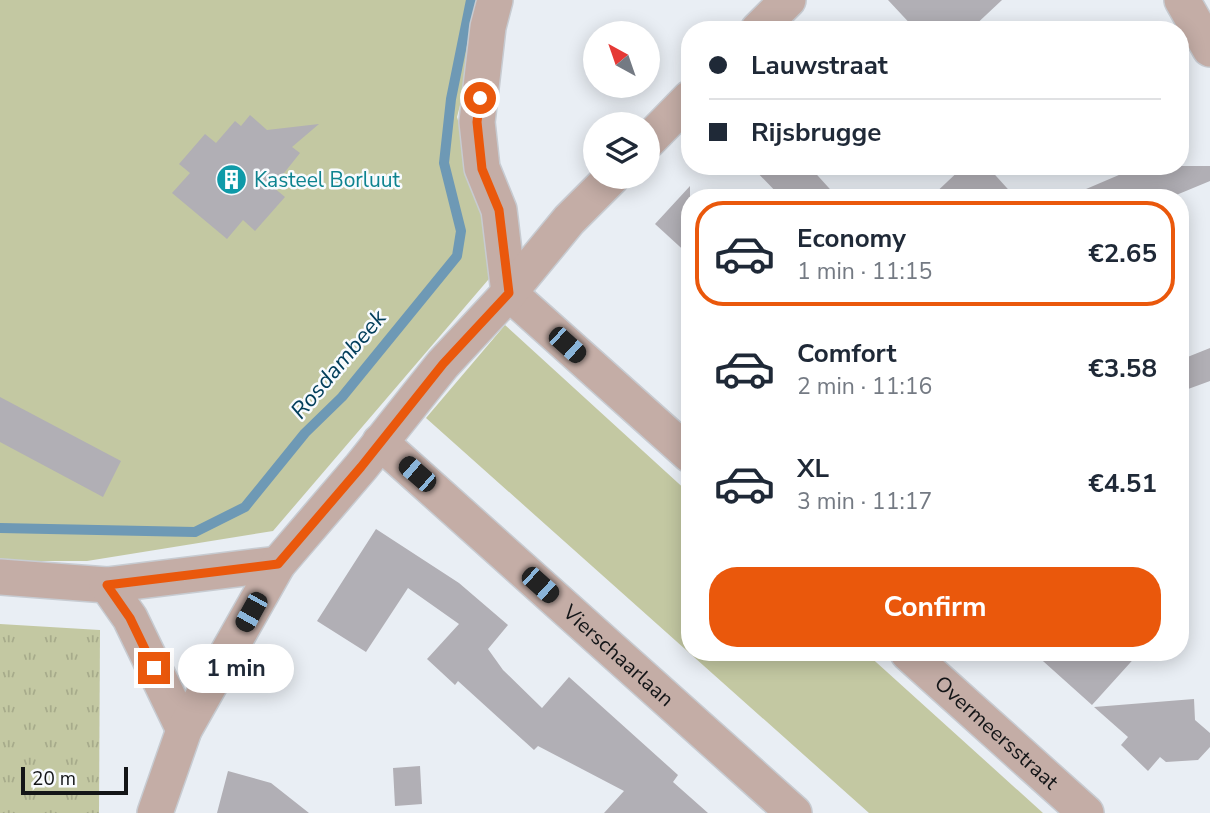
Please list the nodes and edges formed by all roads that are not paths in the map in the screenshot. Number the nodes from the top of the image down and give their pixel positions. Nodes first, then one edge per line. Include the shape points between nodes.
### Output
1 (495, 0) edge
2 (788, 0) edge
3 (1182, 0) edge
4 (767, 21) edge
5 (1210, 49) edge
6 (681, 107) edge
7 (660, 129) edge
8 (600, 189) edge
9 (509, 293) junction
10 (380, 442) junction
11 (681, 447) edge
12 (278, 564) junction
13 (0, 577) edge
14 (107, 585) junction
15 (917, 661) edge
16 (184, 730) junction
17 (155, 813) edge
18 (794, 813) edge
19 (1086, 813) edge

1 - 9 street via 477,122 482,169 499,210
2 - 4 street
3 - 5 street
6 - 7 street
8 - 9 street
9 - 10 street
9 - 11 street
10 - 12 street
10 - 18 street, Vierschaarlaan
12 - 14 street
12 - 16 street
13 - 14 street
14 - 16 street via 130,618
15 - 19 street, Overmeersstraat
16 - 17 street

